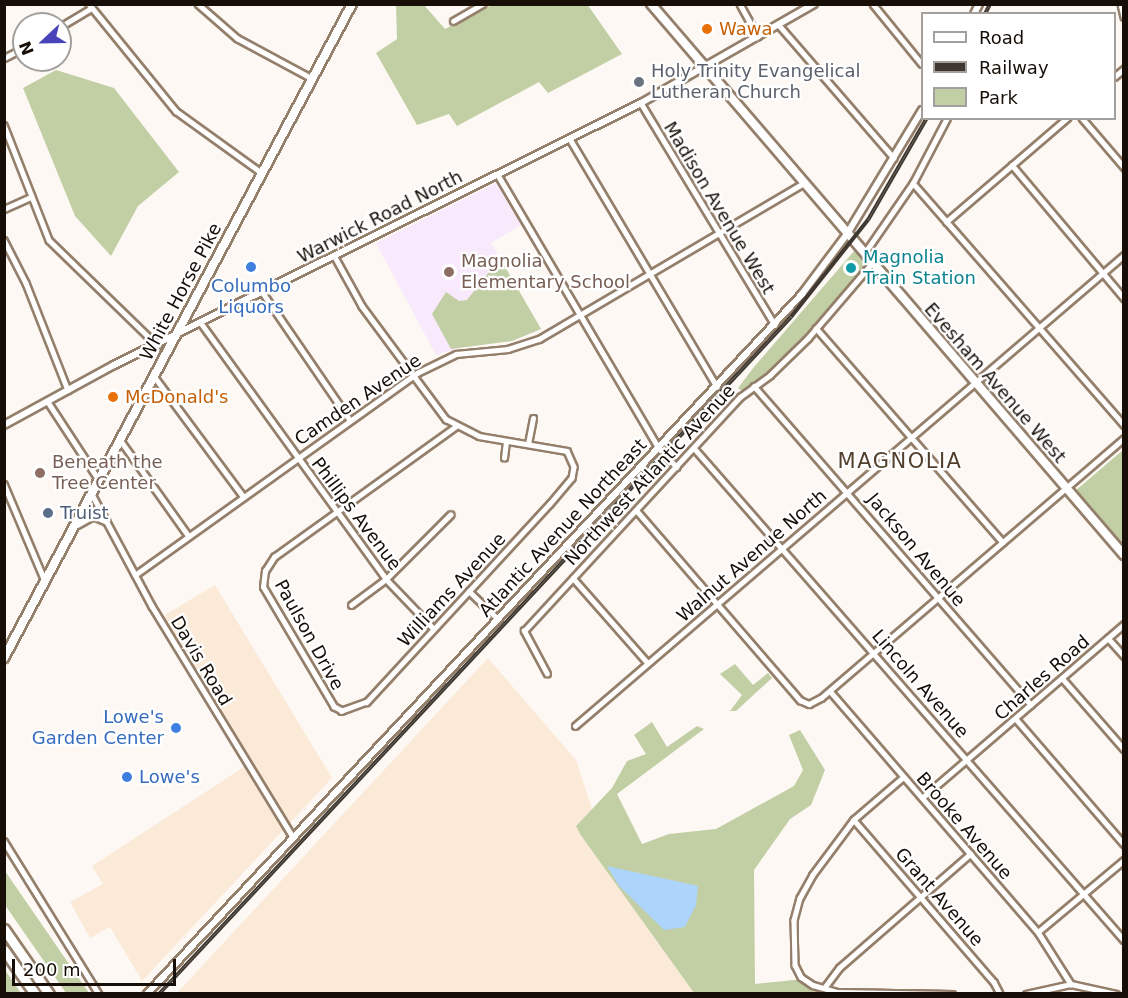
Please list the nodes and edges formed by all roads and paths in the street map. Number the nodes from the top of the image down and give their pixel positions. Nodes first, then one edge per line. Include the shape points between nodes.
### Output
1 (198, 4) edge
2 (352, 4) edge
3 (482, 4) edge
4 (651, 4) edge
5 (740, 4) edge
6 (814, 4) edge
7 (873, 4) edge
8 (1121, 4) edge
9 (90, 6) edge
10 (1124, 17) edge
11 (72, 19) edge
12 (453, 21) dead end
13 (778, 24) junction
14 (758, 36) junction
15 (921, 63) edge
16 (703, 67) junction
17 (313, 79) junction
18 (641, 103) junction
19 (921, 112) edge
20 (946, 120) edge
21 (1065, 120) edge
22 (1084, 120) edge
23 (5, 128) edge
24 (570, 139) junction
25 (895, 159) junction
26 (1012, 165) junction
27 (1124, 167) edge
28 (262, 173) junction
29 (498, 175) junction
30 (804, 183) junction
31 (913, 183) junction
32 (31, 197) junction
33 (4, 209) edge
34 (946, 222) junction
35 (718, 232) junction
36 (847, 234) junction
37 (4, 240) edge
38 (864, 254) junction
39 (1124, 255) edge
40 (335, 257) junction
41 (872, 263) junction
42 (649, 272) junction
43 (1102, 273) junction
44 (263, 293) junction
45 (1124, 298) edge
46 (580, 315) junction
47 (201, 323) junction
48 (775, 325) junction
49 (1038, 327) junction
50 (816, 328) junction
51 (176, 336) junction
52 (158, 345) junction
53 (154, 376) junction
54 (412, 377) junction
55 (974, 383) junction
56 (754, 386) junction
57 (717, 387) junction
58 (68, 390) junction
59 (48, 402) junction
60 (532, 418) dead end
61 (350, 420) junction
62 (4, 425) edge
63 (1124, 425) edge
64 (455, 427) junction
65 (911, 437) junction
66 (1124, 438) edge
67 (121, 441) junction
68 (506, 442) junction
69 (528, 444) junction
70 (660, 448) junction
71 (694, 448) junction
72 (112, 457) junction
73 (297, 458) junction
74 (504, 458) dead end
75 (87, 464) junction
76 (677, 467) junction
77 (99, 481) junction
78 (4, 484) edge
79 (1066, 488) junction
80 (848, 491) junction
81 (93, 496) junction
82 (243, 496) junction
83 (637, 511) junction
84 (338, 514) junction
85 (450, 515) dead end
86 (107, 522) junction
87 (77, 525) junction
88 (188, 536) junction
89 (1003, 542) junction
90 (782, 548) junction
91 (1124, 555) edge
92 (135, 575) junction
93 (573, 578) junction
94 (386, 579) junction
95 (45, 582) junction
96 (469, 591) junction
97 (939, 597) junction
98 (717, 603) junction
99 (351, 605) dead end
100 (498, 619) junction
101 (1124, 624) edge
102 (433, 628) junction
103 (1108, 638) junction
104 (874, 652) junction
105 (1124, 656) edge
106 (4, 658) edge
107 (648, 663) junction
108 (547, 674) dead end
109 (1062, 678) junction
110 (830, 691) junction
111 (1031, 705) junction
112 (340, 710) joint
113 (1016, 719) junction
114 (575, 726) dead end
115 (1124, 749) edge
116 (968, 759) junction
117 (904, 777) junction
118 (922, 798) junction
119 (854, 820) junction
120 (293, 837) junction
121 (4, 841) edge
122 (1124, 844) edge
123 (970, 854) junction
124 (1124, 860) edge
125 (1084, 893) junction
126 (921, 896) junction
127 (4, 929) edge
128 (1038, 932) junction
129 (1124, 940) edge
130 (4, 950) edge
131 (1071, 984) junction
132 (824, 988) junction
133 (35, 993) edge
134 (49, 993) edge
135 (99, 993) edge
136 (147, 993) edge
137 (952, 993) edge
138 (1000, 993) edge
139 (1026, 993) edge
140 (1116, 993) edge

1 - 17 street via 237,38
2 - 17 highway, White Horse Pike
3 - 12 street
4 - 16 main road, Evesham Avenue West
5 - 14 street
6 - 13 street, Warwick Road North
7 - 15 street
8 - 10 street
9 - 11 street
9 - 28 street via 176,111
13 - 14 street, Warwick Road North
13 - 25 street
14 - 16 street, Warwick Road North
16 - 18 street, Warwick Road North
16 - 30 main road, Evesham Avenue West
17 - 28 highway, White Horse Pike
18 - 24 street, Warwick Road North
18 - 35 street, Madison Avenue West
19 - 25 street, Atlantic Avenue Northeast
20 - 31 street
21 - 26 street
22 - 27 street
23 - 32 street
24 - 29 street, Warwick Road North
24 - 42 street
25 - 36 street, Atlantic Avenue Northeast
26 - 34 street
26 - 43 street
28 - 51 highway, White Horse Pike
29 - 40 street, Warwick Road North
29 - 46 street
30 - 35 street, Camden Avenue
30 - 36 main road, Evesham Avenue West
31 - 34 street
31 - 38 street
32 - 33 street
32 - 52 street via 49,240
34 - 49 street
35 - 42 street, Camden Avenue
35 - 48 street, Madison Avenue West
36 - 38 main road, Evesham Avenue West
36 - 48 street, Atlantic Avenue Northeast
37 - 58 street via 26,283
38 - 41 main road, Evesham Avenue West
39 - 43 street, Walnut Avenue North
40 - 44 street, Warwick Road North
40 - 54 street via 362,306
41 - 50 street, Northwest Atlantic Avenue
41 - 55 main road, Evesham Avenue West
42 - 46 street, Camden Avenue
42 - 57 street
43 - 45 street
43 - 49 street, Walnut Avenue North
44 - 47 street, Warwick Road North
44 - 61 street
46 - 54 street, Camden Avenue via 523,346 456,354
46 - 70 street
47 - 51 street, Warwick Road North
47 - 73 street, Phillips Avenue
48 - 57 street, Atlantic Avenue Northeast
49 - 55 street, Walnut Avenue North
49 - 63 street
50 - 56 street, Northwest Atlantic Avenue
50 - 65 street
51 - 52 street, Warwick Road North
51 - 53 highway, White Horse Pike
52 - 58 street, Warwick Road North
53 - 67 highway, White Horse Pike
53 - 82 street
54 - 61 street, Camden Avenue
54 - 64 street
55 - 65 street, Walnut Avenue North
55 - 79 main road, Evesham Avenue West
56 - 71 street, Northwest Atlantic Avenue
56 - 80 street, Jackson Avenue
57 - 70 street, Atlantic Avenue Northeast
58 - 59 street, Warwick Road North
59 - 62 street, Warwick Road North
59 - 75 street
60 - 69 street
61 - 73 street, Camden Avenue
64 - 68 street
64 - 84 street
65 - 80 street, Walnut Avenue North
65 - 89 street
66 - 79 street
67 - 72 highway, White Horse Pike
67 - 88 street
68 - 69 street
68 - 74 street
69 - 96 street, Williams Avenue via 567,451 573,473 550,504
70 - 76 street
70 - 100 street, Atlantic Avenue Northeast
71 - 76 street, Northwest Atlantic Avenue
71 - 90 street, Lincoln Avenue
72 - 75 street via 102,464
72 - 77 highway, White Horse Pike
73 - 82 street, Camden Avenue
73 - 84 street, Phillips Avenue
75 - 77 street
76 - 83 street, Northwest Atlantic Avenue
77 - 81 highway, White Horse Pike
78 - 95 street
79 - 89 street
79 - 91 main road, Evesham Avenue West
80 - 90 street, Walnut Avenue North
80 - 97 street, Jackson Avenue
81 - 86 street, Davis Road
81 - 87 highway, White Horse Pike
82 - 88 street, Camden Avenue
83 - 93 street, Northwest Atlantic Avenue
83 - 98 street
84 - 94 street, Phillips Avenue
84 - 112 street, Paulson Drive via 274,557 266,568 263,586 323,692
85 - 94 street
86 - 87 street via 93,516
86 - 92 street, Davis Road
87 - 95 highway, White Horse Pike
88 - 92 street, Camden Avenue
89 - 97 street
90 - 98 street, Walnut Avenue North
90 - 104 street, Lincoln Avenue
92 - 120 street, Davis Road
93 - 107 street
93 - 108 street, Northwest Atlantic Avenue via 524,631
94 - 99 street
94 - 102 street, Phillips Avenue
95 - 106 highway, White Horse Pike
96 - 100 street
96 - 102 street, Williams Avenue
97 - 104 street
97 - 111 street, Jackson Avenue
98 - 107 street, Walnut Avenue North
98 - 110 street via 806,703
100 - 120 street, Atlantic Avenue Northeast
101 - 103 street, Charles Road
102 - 112 street, Williams Avenue via 367,702
103 - 105 street
103 - 109 street, Charles Road
104 - 110 street
104 - 116 street, Lincoln Avenue
107 - 114 street, Walnut Avenue North
109 - 111 street, Charles Road
109 - 115 street
110 - 117 street, Brooke Avenue
111 - 113 street, Charles Road
113 - 116 street, Charles Road
113 - 122 street
116 - 118 street, Charles Road
116 - 125 street, Lincoln Avenue
117 - 118 street, Brooke Avenue
117 - 119 street
118 - 123 street, Brooke Avenue
119 - 126 street, Grant Avenue
119 - 132 street via 813,875 800,898 794,920 795,965 801,977
120 - 136 street, Atlantic Avenue Northeast
121 - 135 street
123 - 126 street
123 - 128 street, Brooke Avenue
124 - 125 street
125 - 128 street
125 - 129 street, Lincoln Avenue
126 - 132 street via 839,968
126 - 138 street, Grant Avenue
127 - 134 highway
128 - 131 street, Brooke Avenue
130 - 133 highway
131 - 139 street
131 - 140 street
132 - 137 street via 838,992

